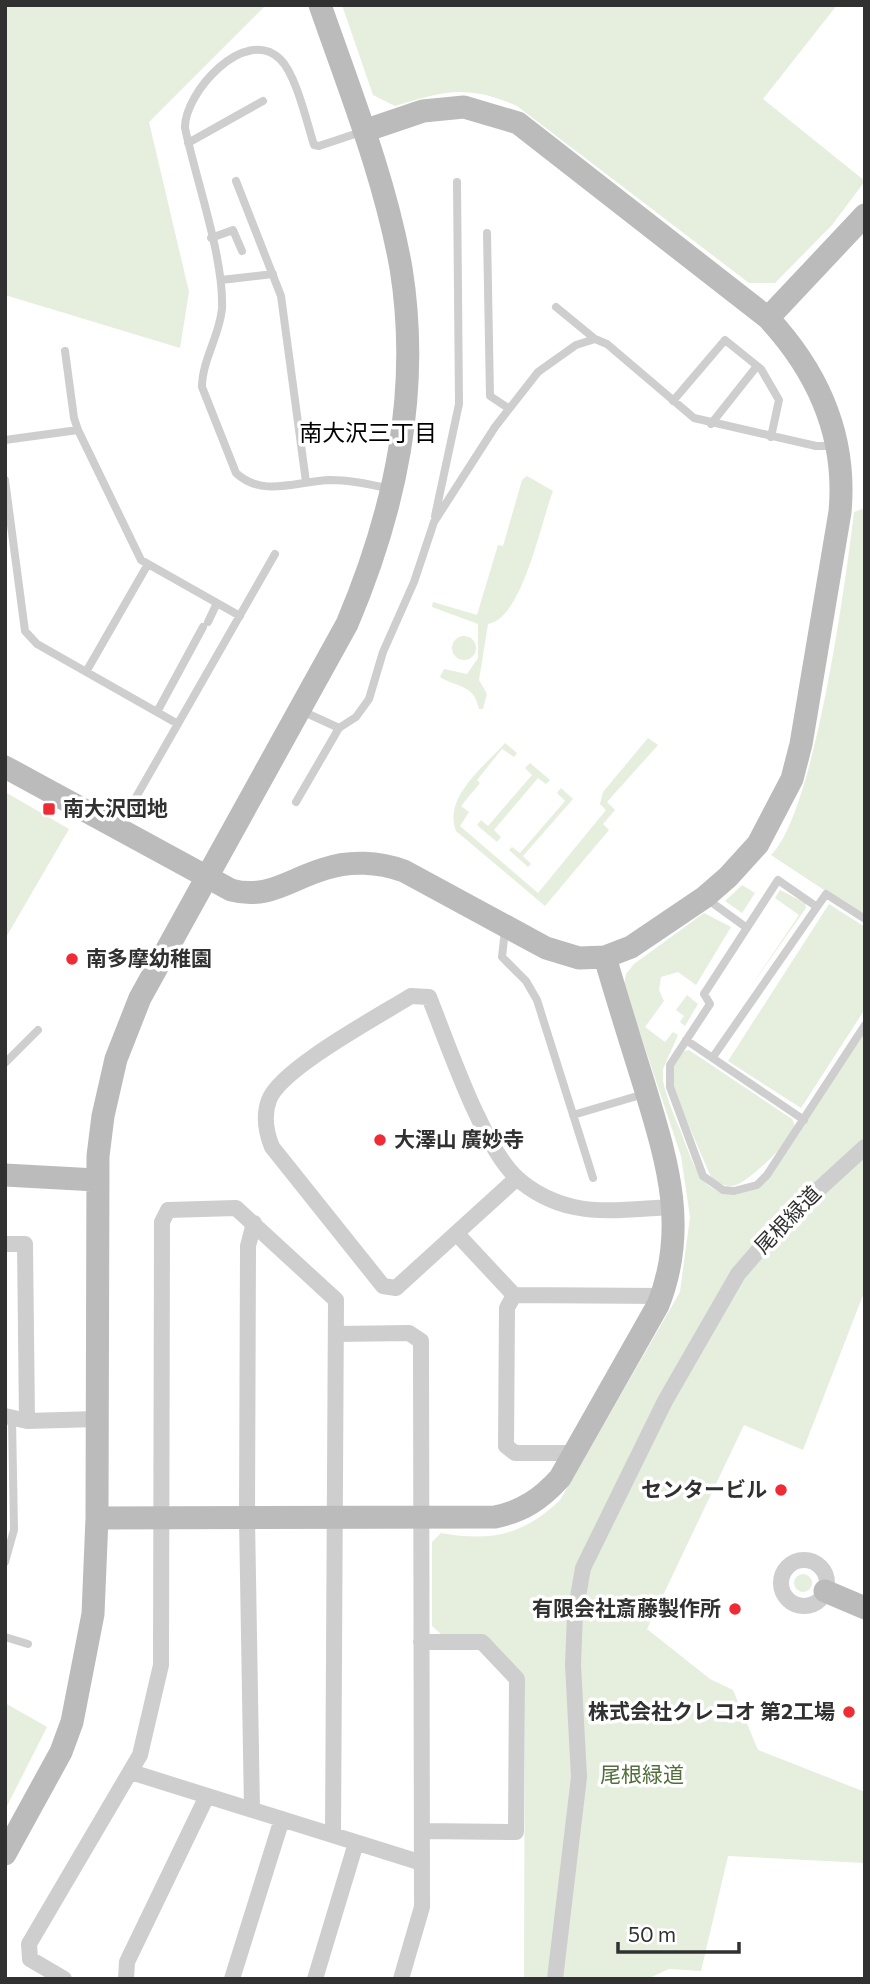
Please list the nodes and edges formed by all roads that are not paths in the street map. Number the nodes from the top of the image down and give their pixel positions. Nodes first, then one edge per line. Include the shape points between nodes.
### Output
1 (320, 5) edge
2 (262, 101) dead end
3 (364, 131) junction
4 (188, 143) junction
5 (236, 181) dead end
6 (457, 182) dead end
7 (865, 215) edge
8 (487, 233) dead end
9 (211, 238) junction
10 (242, 251) dead end
11 (273, 274) junction
12 (221, 280) junction
13 (556, 307) dead end
14 (768, 318) junction
15 (595, 339) junction
16 (65, 351) dead end
17 (757, 366) junction
18 (673, 401) junction
19 (508, 408) junction
20 (711, 424) junction
21 (78, 430) junction
22 (771, 437) junction
23 (5, 440) edge
24 (837, 445) junction
25 (5, 481) edge
26 (306, 482) junction
27 (393, 489) junction
28 (434, 522) junction
29 (275, 554) dead end
30 (148, 564) junction
31 (217, 603) junction
32 (240, 616) junction
33 (86, 672) junction
34 (300, 709) junction
35 (157, 712) junction
36 (178, 724) junction
37 (340, 728) junction
38 (5, 767) edge
39 (296, 802) dead end
40 (117, 829) junction
41 (206, 877) junction
42 (705, 897) junction
43 (817, 907) junction
44 (865, 919) edge
45 (505, 927) junction
46 (747, 928) junction
47 (605, 957) junction
48 (865, 1025) edge
49 (38, 1030) dead end
50 (686, 1040) junction
51 (713, 1057) junction
52 (5, 1063) edge
53 (646, 1094) junction
54 (573, 1115) junction
55 (804, 1120) junction
56 (865, 1147) edge
57 (5, 1175) edge
58 (517, 1178) junction
59 (593, 1178) dead end
60 (96, 1180) junction
61 (675, 1207) junction
62 (254, 1223) junction
63 (457, 1234) junction
64 (5, 1244) edge
65 (514, 1295) junction
66 (662, 1296) junction
67 (336, 1334) junction
68 (15, 1419) edge
69 (97, 1419) junction
70 (575, 1453) junction
71 (97, 1518) junction
72 (161, 1518) junction
73 (247, 1518) junction
74 (336, 1519) junction
75 (421, 1519) junction
76 (5, 1562) edge
77 (825, 1591) dead end
78 (865, 1608) edge
79 (5, 1637) edge
80 (421, 1642) junction
81 (28, 1644) dead end
82 (131, 1772) junction
83 (207, 1796) junction
84 (251, 1810) junction
85 (282, 1819) junction
86 (422, 1831) junction
87 (333, 1835) junction
88 (356, 1843) junction
89 (5, 1854) edge
90 (422, 1863) junction
91 (64, 1979) edge
92 (126, 1979) edge
93 (232, 1979) edge
94 (315, 1979) edge
95 (401, 1979) edge
96 (555, 1979) edge

1 - 3 street
2 - 4 lane
3 - 4 lane via 314,145 288,69 271,52 256,48 237,54 191,101 185,118
3 - 14 street via 423,111 464,107 517,123
3 - 27 street via 387,207 406,313 405,422
4 - 9 lane
5 - 11 lane
6 - 28 lane via 459,404
7 - 14 street
8 - 19 lane via 490,396
9 - 10 lane via 233,230
9 - 12 lane
11 - 12 lane
11 - 26 lane via 281,296
12 - 26 lane via 219,327 202,387 236,473 247,483 264,488
13 - 15 lane
14 - 24 street via 814,379
15 - 18 lane via 614,348
15 - 19 lane via 552,361
16 - 21 lane
17 - 18 lane via 725,340
17 - 20 lane
17 - 22 lane via 779,400
18 - 20 lane
19 - 28 lane
20 - 22 lane
21 - 23 lane
21 - 30 lane via 141,560
22 - 24 lane via 816,446
24 - 42 street via 840,512 799,755 786,792 758,844
25 - 33 lane via 25,631 37,644
26 - 27 lane via 350,480
27 - 34 street via 373,561 352,612
28 - 37 lane via 369,699
29 - 32 lane
30 - 31 lane
30 - 33 lane
31 - 32 lane
31 - 35 lane
32 - 36 lane
33 - 35 lane
34 - 37 lane
34 - 41 street
35 - 36 lane
36 - 40 lane
37 - 39 lane
38 - 40 street
40 - 41 street
41 - 45 street via 231,890 256,894 335,866 382,865 404,871
41 - 60 street via 128,1026 103,1116
42 - 46 lane
42 - 47 street via 632,947
43 - 44 lane via 826,894
43 - 46 lane via 778,880
43 - 51 lane
45 - 47 street via 564,955
45 - 54 lane via 502,957 537,1000
46 - 50 lane via 704,994 710,1004
47 - 53 street
48 - 55 lane
49 - 52 lane
50 - 51 lane
50 - 55 lane via 670,1065 670,1087 703,1176 713,1185 734,1191 757,1185
51 - 55 lane
53 - 54 lane
53 - 61 street via 668,1165
54 - 59 lane
56 - 96 street, 尾根緑道 via 783,1223 738,1275 659,1412 583,1568 573,1665 579,1777
57 - 60 street
58 - 61 street via 546,1197 573,1207
58 - 63 street
58 - 63 street via 486,1132 425,995 411,996 277,1086 266,1113 272,1147 383,1286 396,1288
60 - 69 street
61 - 66 street via 672,1258
62 - 67 street via 336,1300
62 - 72 street via 236,1208 176,1208 163,1214
62 - 73 street via 248,1246
63 - 65 street
64 - 68 street via 26,1244
65 - 66 street
65 - 70 street via 507,1308 506,1446 515,1453
66 - 70 street
67 - 74 street
67 - 75 street via 409,1333 421,1341
68 - 69 street
68 - 76 lane via 14,1530
69 - 71 street
70 - 75 street via 561,1478 541,1499 516,1512 470,1519
71 - 72 street
71 - 89 street via 93,1614 72,1722 61,1752
72 - 73 street
72 - 82 street via 161,1665 140,1755
73 - 74 street
73 - 84 street
74 - 75 street
74 - 87 street
75 - 80 street
77 - 78 street
79 - 81 lane
80 - 86 street
80 - 86 street via 482,1642 517,1679 516,1832
82 - 83 street
82 - 91 street via 29,1944 30,1959
83 - 84 street
83 - 92 street via 127,1962
84 - 85 street
85 - 87 street
85 - 93 street
86 - 90 street
87 - 88 street
88 - 90 street
88 - 94 street
90 - 95 street via 422,1907

